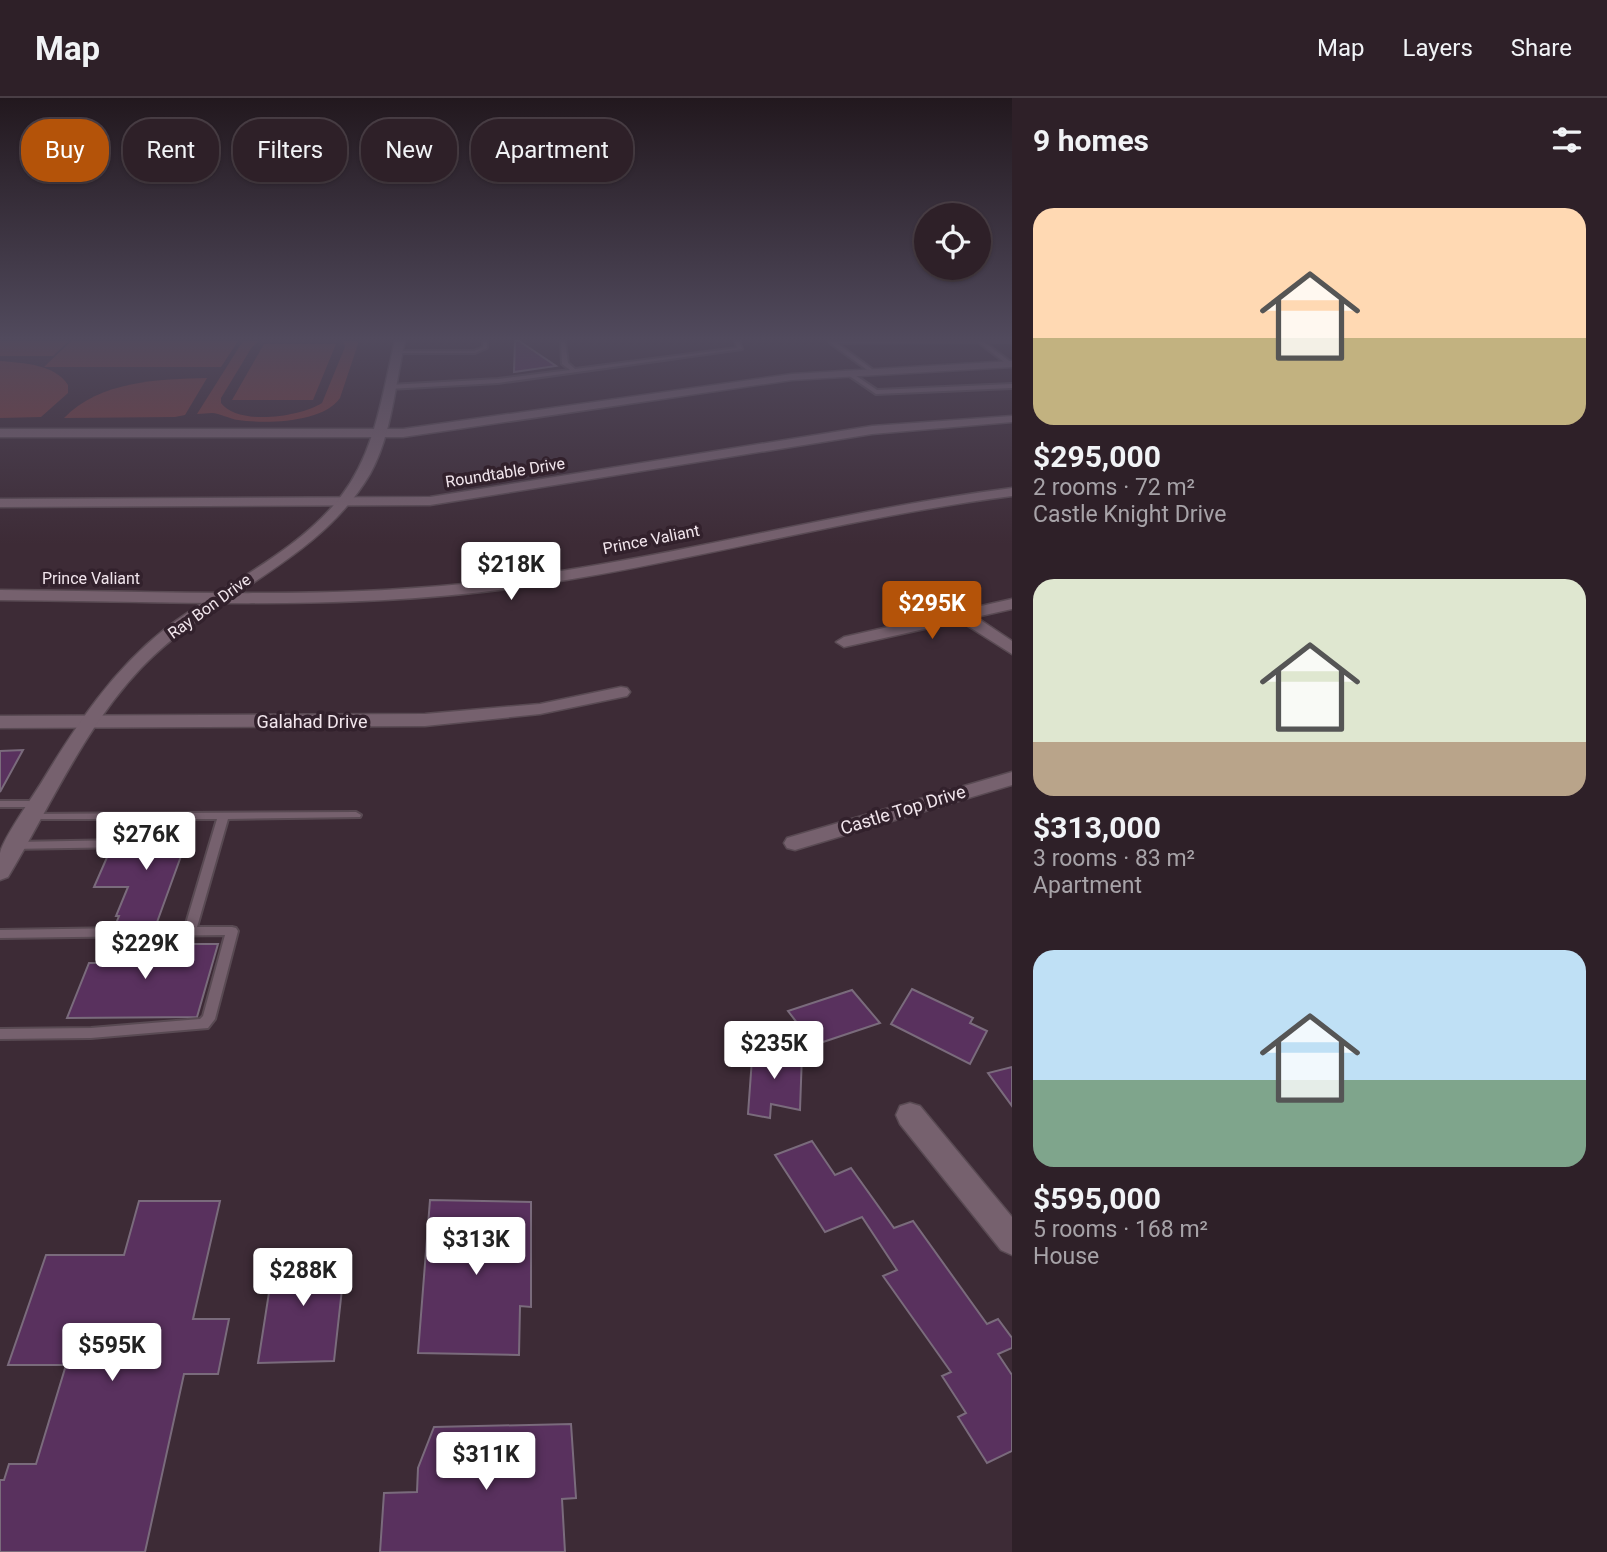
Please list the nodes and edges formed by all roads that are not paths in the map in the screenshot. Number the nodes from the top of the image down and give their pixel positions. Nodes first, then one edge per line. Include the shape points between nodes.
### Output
1 (383, 409) edge
2 (563, 409) edge
3 (1012, 419) edge
4 (377, 432) junction
5 (0, 433) edge
6 (1012, 492) edge
7 (0, 503) edge
8 (342, 503) junction
9 (0, 595) edge
10 (217, 598) junction
11 (1012, 604) edge
12 (962, 615) junction
13 (844, 642) dead end
14 (1012, 649) edge
15 (621, 692) dead end
16 (0, 722) edge
17 (87, 722) junction
18 (1012, 778) edge
19 (0, 804) edge
20 (35, 810) junction
21 (356, 815) dead end
22 (142, 817) junction
23 (223, 817) junction
24 (795, 843) dead end
25 (14, 846) junction
26 (0, 872) edge
27 (190, 931) junction
28 (0, 934) edge
29 (0, 1034) edge
30 (910, 1115) dead end
31 (1012, 1240) edge

1 - 4 street, Ray Bon Drive
2 - 4 street via 403,433
3 - 8 street, Roundtable Drive via 872,430 454,498
4 - 5 street
4 - 8 street, Ray Bon Drive via 364,472
6 - 10 street, Prince Valiant via 934,502 508,584 414,593
7 - 8 street, Roundtable Drive
8 - 10 street, Ray Bon Drive via 316,530
9 - 10 street, Prince Valiant
10 - 17 street, Ray Bon Drive via 147,652
11 - 12 street
12 - 13 street
12 - 14 street
15 - 17 street, Galahad Drive via 540,709 425,720
16 - 17 street, Galahad Drive
17 - 20 street, Ray Bon Drive
18 - 24 street, Castle Top Drive
19 - 20 lane
20 - 22 lane
20 - 25 street, Ray Bon Drive
21 - 23 lane
22 - 23 lane
22 - 25 lane via 129,842
23 - 27 lane
25 - 26 street, Ray Bon Drive
27 - 28 lane
27 - 29 lane via 232,931 209,1019 203,1024 90,1034
30 - 31 street

